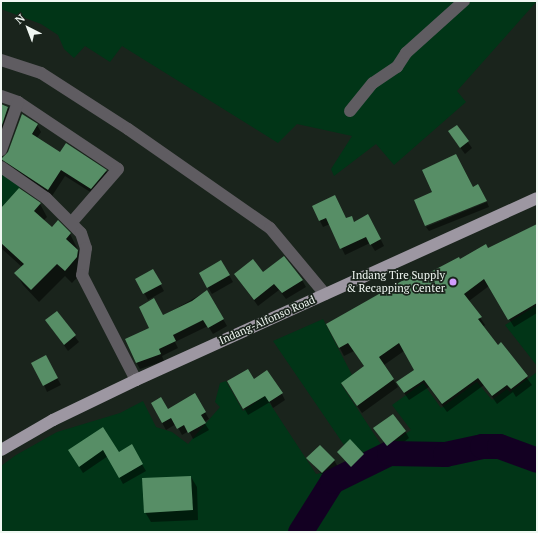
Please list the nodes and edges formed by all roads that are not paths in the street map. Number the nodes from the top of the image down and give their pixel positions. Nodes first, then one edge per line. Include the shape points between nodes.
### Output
1 (464, 1) edge
2 (1, 60) edge
3 (1, 96) edge
4 (18, 102) junction
5 (350, 111) dead end
6 (1, 150) edge
7 (1, 167) edge
8 (537, 198) edge
9 (72, 222) junction
10 (325, 294) junction
11 (136, 380) junction
12 (1, 450) edge

1 - 5 street via 406,53 396,67 373,83
2 - 10 street via 41,73 128,129 270,228
3 - 4 street
4 - 6 street
4 - 9 street via 118,169
7 - 9 street via 32,187
8 - 10 main road, Indang-Alfonso Road
9 - 11 street via 82,233 86,245 81,267 83,277
10 - 11 main road, Indang-Alfonso Road
11 - 12 main road, Indang-Alfonso Road via 53,420

